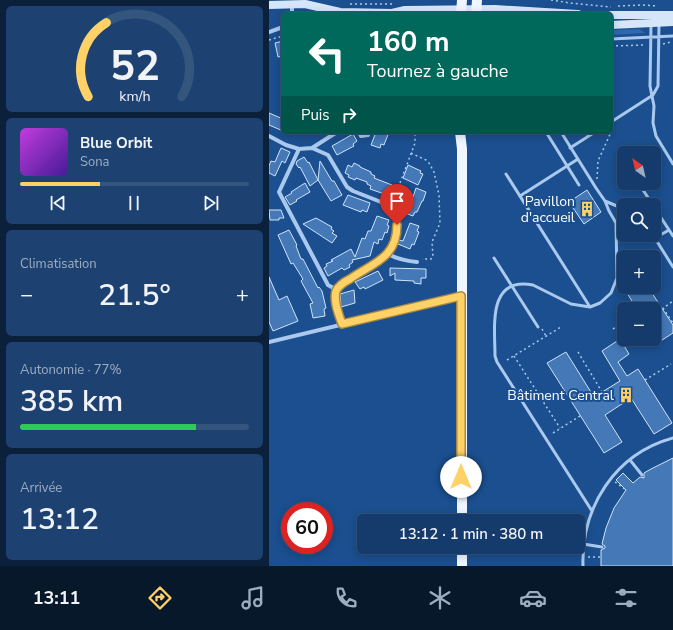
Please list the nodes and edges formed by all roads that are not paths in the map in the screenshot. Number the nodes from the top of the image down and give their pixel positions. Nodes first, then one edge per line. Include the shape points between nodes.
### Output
1 (457, 0) edge
2 (293, 4) junction
3 (269, 5) edge
4 (477, 8) edge
5 (463, 9) edge
6 (292, 12) edge
7 (333, 12) edge
8 (399, 12) edge
9 (545, 12) edge
10 (613, 15) edge
11 (657, 15) junction
12 (673, 15) edge
13 (673, 22) edge
14 (655, 24) junction
15 (613, 25) edge
16 (281, 28) edge
17 (269, 32) edge
18 (660, 36) junction
19 (673, 36) edge
20 (651, 37) junction
21 (613, 39) edge
22 (653, 95) junction
23 (613, 121) edge
24 (334, 134) edge
25 (360, 134) edge
26 (368, 134) edge
27 (460, 134) edge
28 (465, 134) edge
29 (547, 134) edge
30 (562, 134) edge
31 (592, 134) edge
32 (269, 136) edge
33 (312, 148) junction
34 (571, 148) junction
35 (299, 149) junction
36 (462, 149) junction
37 (578, 159) junction
38 (673, 164) edge
39 (567, 166) junction
40 (506, 174) dead end
41 (579, 185) dead end
42 (402, 188) road end
43 (520, 196) junction
44 (605, 201) junction
45 (617, 206) edge
46 (390, 210) junction
47 (661, 218) edge
48 (669, 230) junction
49 (617, 233) edge
50 (661, 234) edge
51 (673, 236) edge
52 (617, 242) edge
53 (657, 242) edge
54 (388, 254) junction
55 (494, 258) dead end
56 (417, 262) road end
57 (673, 267) edge
58 (512, 286) junction
59 (337, 290) junction
60 (461, 296) junction
61 (590, 306) junction
62 (342, 324) junction
63 (538, 327) dead end
64 (269, 342) edge
65 (673, 438) edge
66 (630, 460) junction
67 (642, 475) dead end
68 (591, 511) junction
69 (462, 514) edge
70 (585, 533) edge
71 (585, 544) edge
72 (602, 547) dead end
73 (462, 554) edge
74 (582, 554) edge
75 (462, 566) edge
76 (583, 566) edge

1 - 5 lane
2 - 3 main road
2 - 6 street
2 - 7 main road via 317,6
4 - 5 main road
4 - 9 main road
5 - 8 main road
10 - 11 main road
11 - 12 main road
11 - 14 lane
11 - 14 lane
13 - 14 main road
14 - 15 main road
14 - 18 lane
14 - 20 lane
16 - 17 street
18 - 19 lane
18 - 20 lane
18 - 22 lane via 658,86
20 - 21 lane
20 - 22 lane via 650,86
22 - 23 lane
22 - 38 lane via 653,123 656,136
24 - 33 street
25 - 26 street
27 - 36 main road
28 - 36 main road
29 - 39 lane
30 - 34 lane
31 - 34 lane
32 - 35 street
33 - 35 street
33 - 46 street via 328,155 347,186 353,191 381,202
34 - 37 lane
35 - 59 street via 279,192 328,285
36 - 60 main road
37 - 39 lane
37 - 44 lane
39 - 41 lane
39 - 43 lane
40 - 43 lane
42 - 46 street
43 - 61 lane
44 - 45 lane
44 - 49 lane via 616,223
46 - 54 street via 397,225 397,236
47 - 48 lane
48 - 50 lane
48 - 51 lane
52 - 61 lane via 617,278 611,292 600,303
53 - 57 lane
54 - 56 street via 394,258
54 - 59 street via 342,284
55 - 58 lane
58 - 61 lane via 522,283 533,285 571,304
58 - 63 lane
58 - 68 lane via 501,295 495,310 495,359
59 - 62 street via 336,303
60 - 62 street
60 - 69 main road
62 - 64 street
65 - 66 lane via 650,447
66 - 67 lane
66 - 68 lane via 611,479
68 - 70 lane
71 - 72 lane
73 - 75 main road
74 - 76 lane

